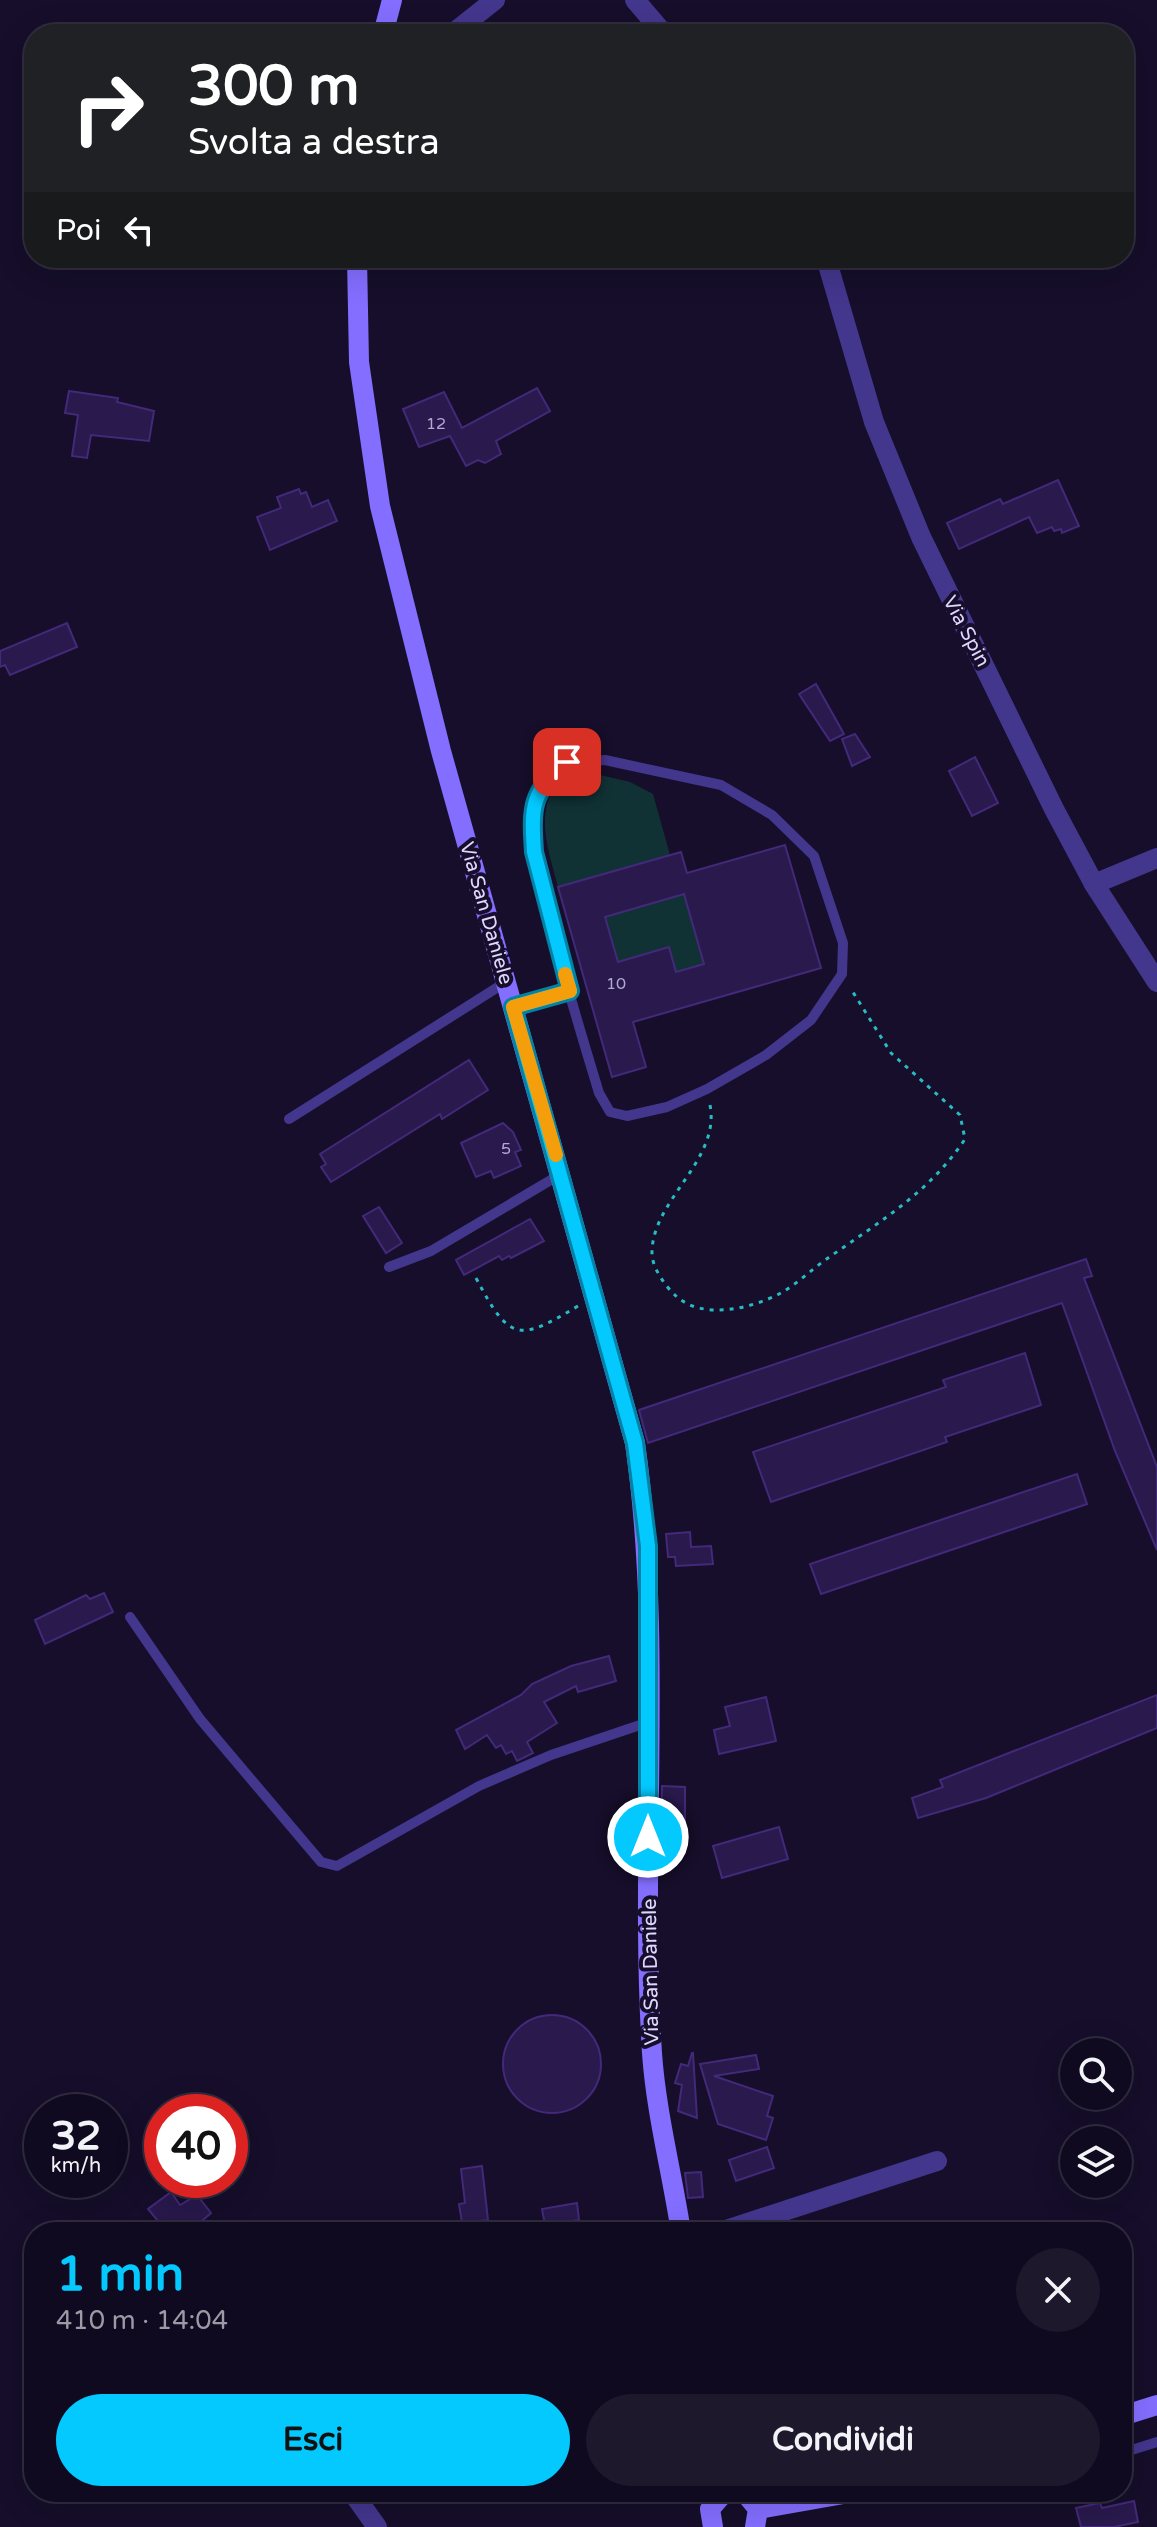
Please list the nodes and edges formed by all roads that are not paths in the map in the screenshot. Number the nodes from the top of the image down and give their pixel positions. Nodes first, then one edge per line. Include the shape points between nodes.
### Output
1 (392, 0) edge
2 (495, 0) edge
3 (635, 0) edge
4 (386, 24) edge
5 (465, 24) edge
6 (655, 24) edge
7 (357, 268) edge
8 (829, 268) edge
9 (1157, 858) edge
10 (1094, 884) junction
11 (506, 982) junction
12 (1157, 982) edge
13 (570, 991) junction
14 (513, 1007) junction
15 (289, 1119) dead end
16 (561, 1174) junction
17 (389, 1267) dead end
18 (130, 1617) dead end
19 (649, 1722) junction
20 (937, 2161) dead end
21 (679, 2222) edge
22 (751, 2222) edge
23 (1157, 2405) edge
24 (1132, 2413) edge
25 (1157, 2442) edge
26 (1132, 2450) edge
27 (359, 2502) edge
28 (716, 2502) edge
29 (817, 2502) edge
30 (756, 2518) edge
31 (711, 2526) edge
32 (377, 2527) edge

1 - 4 street
2 - 5 street
3 - 6 street
7 - 11 street, Via San Daniele via 359,362 380,506
8 - 10 street, Via Spin via 892,471
9 - 10 street
10 - 12 street, Via Spin
11 - 14 street, Via San Daniele
11 - 15 lane
13 - 13 lane via 534,852 533,798 567,762 605,760 721,785 772,815 814,856 843,943 842,974 811,1020 766,1055 707,1089 667,1107 627,1116 610,1112 599,1093
13 - 14 lane
14 - 16 street, Via San Daniele
16 - 17 lane via 431,1251
16 - 19 street, Via San Daniele via 635,1443 648,1546
18 - 19 lane via 200,1719 321,1862 337,1866 479,1786
19 - 21 street, Via San Daniele via 652,2056
20 - 22 street
23 - 24 street
25 - 26 lane
27 - 32 street
28 - 31 street via 710,2509
29 - 30 street

